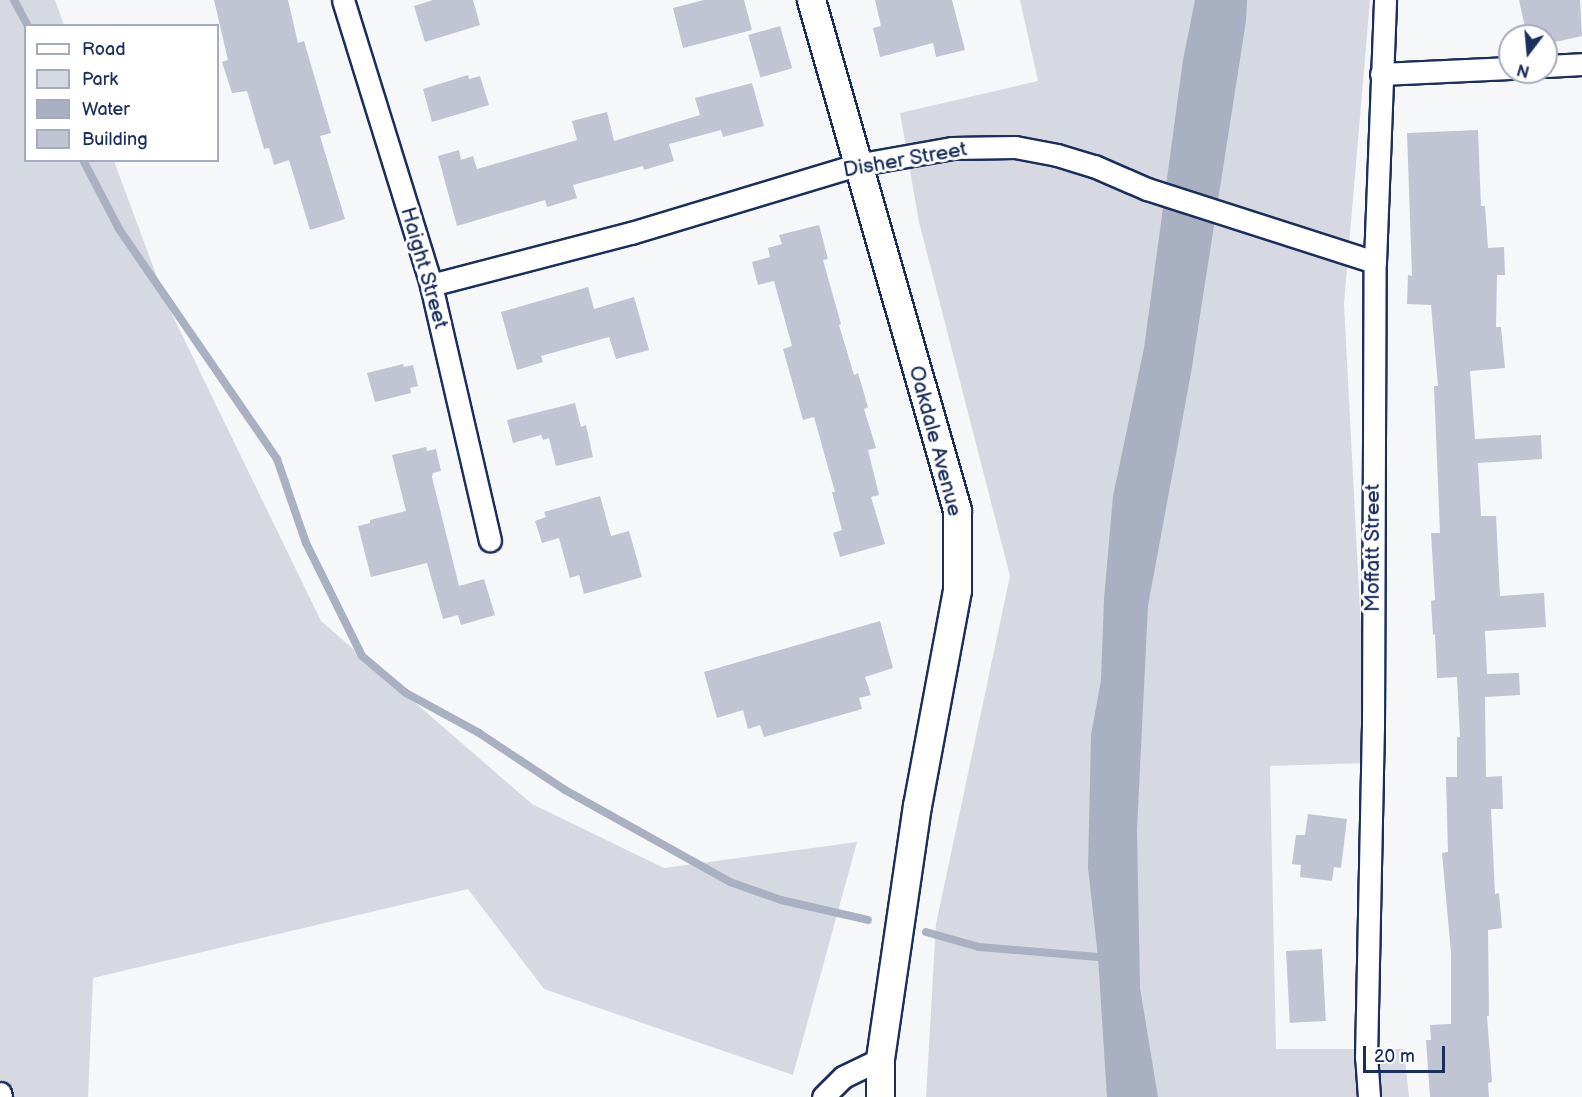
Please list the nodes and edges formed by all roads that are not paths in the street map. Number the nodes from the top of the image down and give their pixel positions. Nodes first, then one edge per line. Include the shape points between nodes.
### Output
1 (343, 0) edge
2 (811, 0) edge
3 (1385, 0) edge
4 (1582, 64) edge
5 (1558, 65) edge
6 (1498, 69) edge
7 (1381, 74) junction
8 (856, 165) junction
9 (1375, 262) junction
10 (431, 285) junction
11 (490, 540) dead end
12 (880, 1059) junction
13 (823, 1097) edge
14 (880, 1097) edge
15 (1369, 1097) edge

1 - 10 street, Haight Street
2 - 8 street, Oakdale Avenue
3 - 7 street, Moffatt Street
4 - 5 street
6 - 7 street
7 - 9 street, Moffatt Street
8 - 9 street, Disher Street via 952,148 1015,147 1094,166 1147,189
8 - 10 street, Disher Street via 631,233
8 - 12 street, Oakdale Avenue via 957,510 957,590 917,805
9 - 15 street, Moffatt Street via 1373,728 1366,1058
10 - 11 street, Haight Street
12 - 13 street via 843,1077
12 - 14 street

